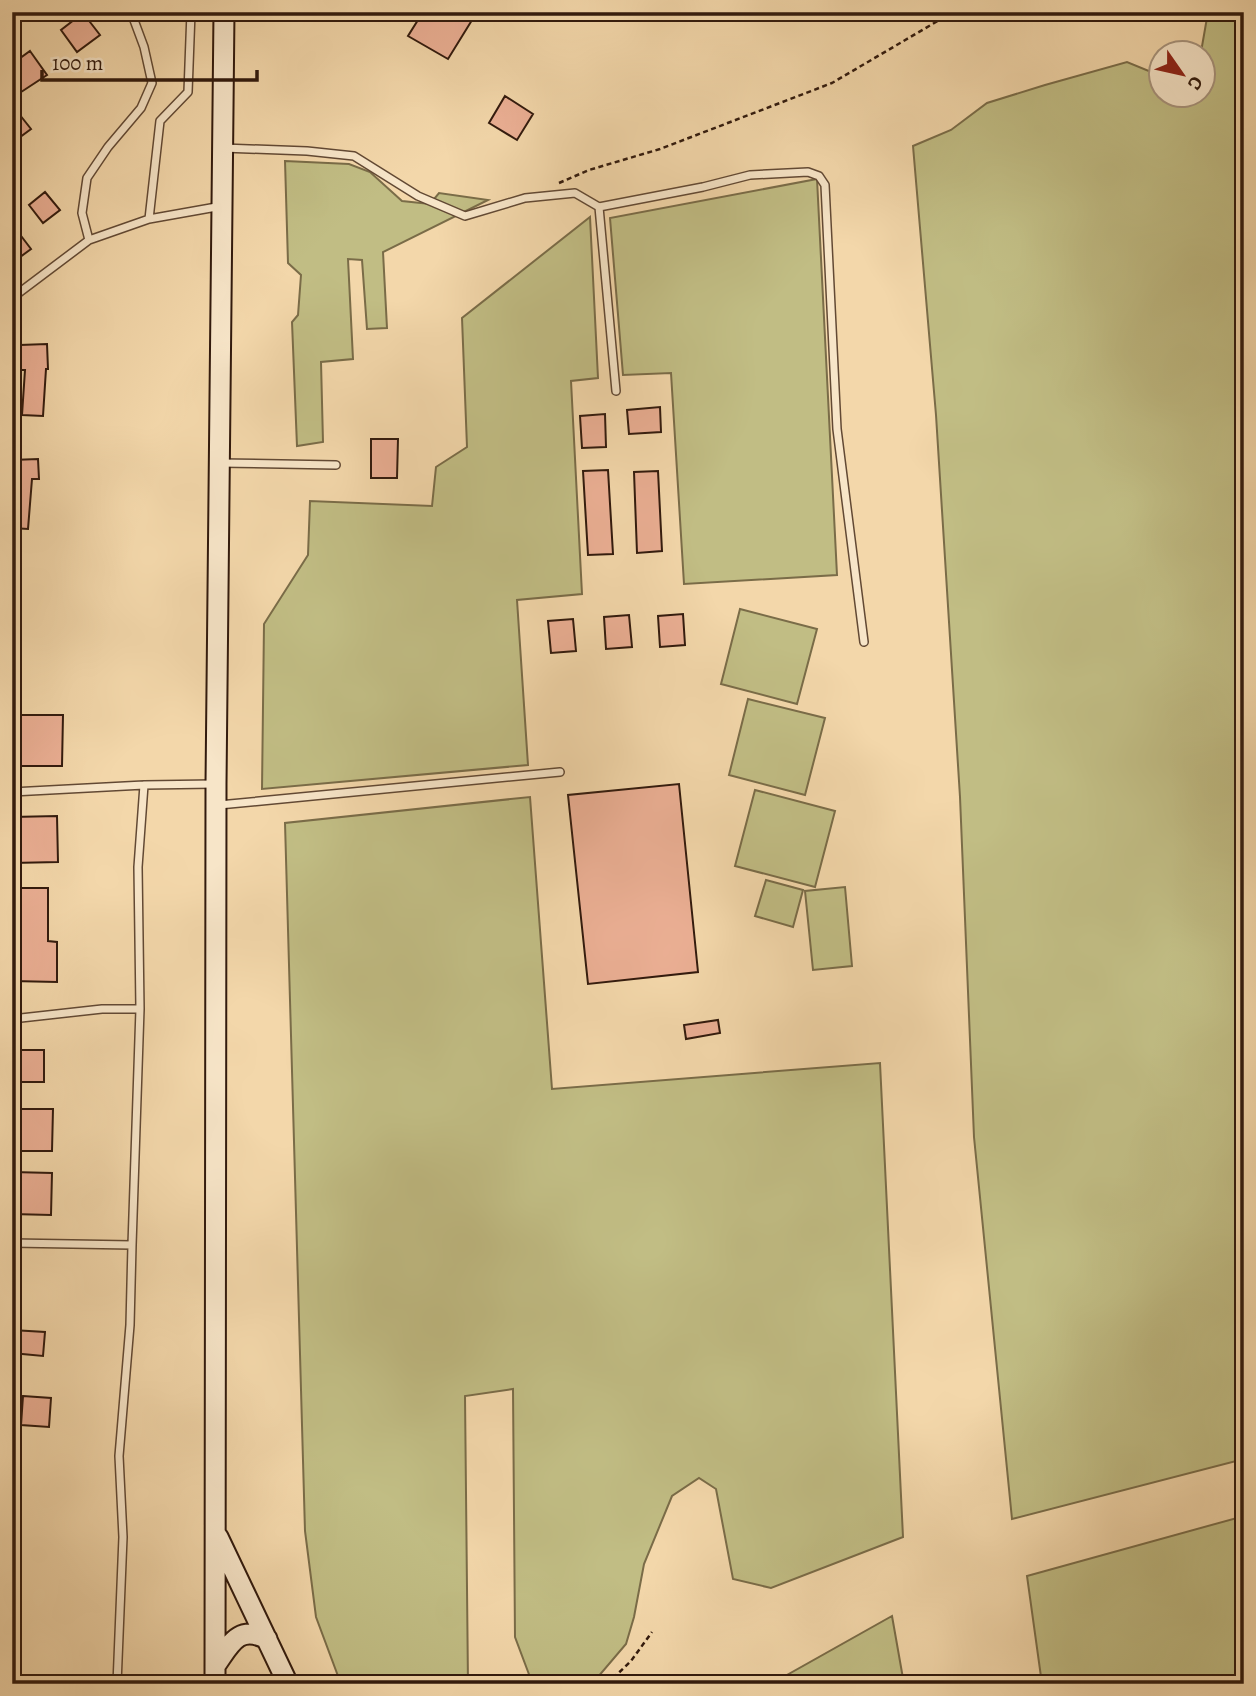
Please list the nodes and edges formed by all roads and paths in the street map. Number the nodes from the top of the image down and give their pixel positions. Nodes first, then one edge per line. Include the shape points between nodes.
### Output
1 (19, 12) edge
2 (131, 12) edge
3 (191, 12) edge
4 (224, 12) edge
5 (953, 12) edge
6 (12, 17) edge
7 (223, 148) junction
8 (551, 187) dead end
9 (223, 206) junction
10 (599, 206) junction
11 (149, 219) junction
12 (89, 240) junction
13 (12, 298) edge
14 (616, 391) dead end
15 (219, 463) junction
16 (336, 465) dead end
17 (864, 642) dead end
18 (560, 772) dead end
19 (216, 784) junction
20 (144, 785) junction
21 (12, 792) edge
22 (216, 805) junction
23 (140, 1009) junction
24 (12, 1019) edge
25 (12, 1242) edge
26 (132, 1245) junction
27 (215, 1529) junction
28 (652, 1632) dead end
29 (267, 1639) junction
30 (215, 1675) edge
31 (117, 1684) edge
32 (288, 1684) edge
33 (607, 1684) edge

1 - 6 street
2 - 12 lane via 152,83 141,108 87,178 82,213
3 - 11 lane via 188,92 160,121
4 - 7 main road
5 - 8 path via 832,83
7 - 9 main road
7 - 10 lane via 354,156 418,196 465,216 525,198 575,193
9 - 11 lane
9 - 15 main road
10 - 14 lane
10 - 17 lane via 750,175 808,172 819,176 825,185 838,429
11 - 12 lane
12 - 13 lane
15 - 16 lane
15 - 19 main road
18 - 22 lane
19 - 20 lane
19 - 22 main road
20 - 21 lane
20 - 23 lane via 138,867
22 - 27 main road
23 - 24 lane
23 - 26 lane
25 - 26 lane
26 - 31 lane via 119,1456 123,1537
27 - 29 main road
27 - 30 main road
28 - 33 path
29 - 30 main road via 245,1633 233,1639
29 - 32 main road

